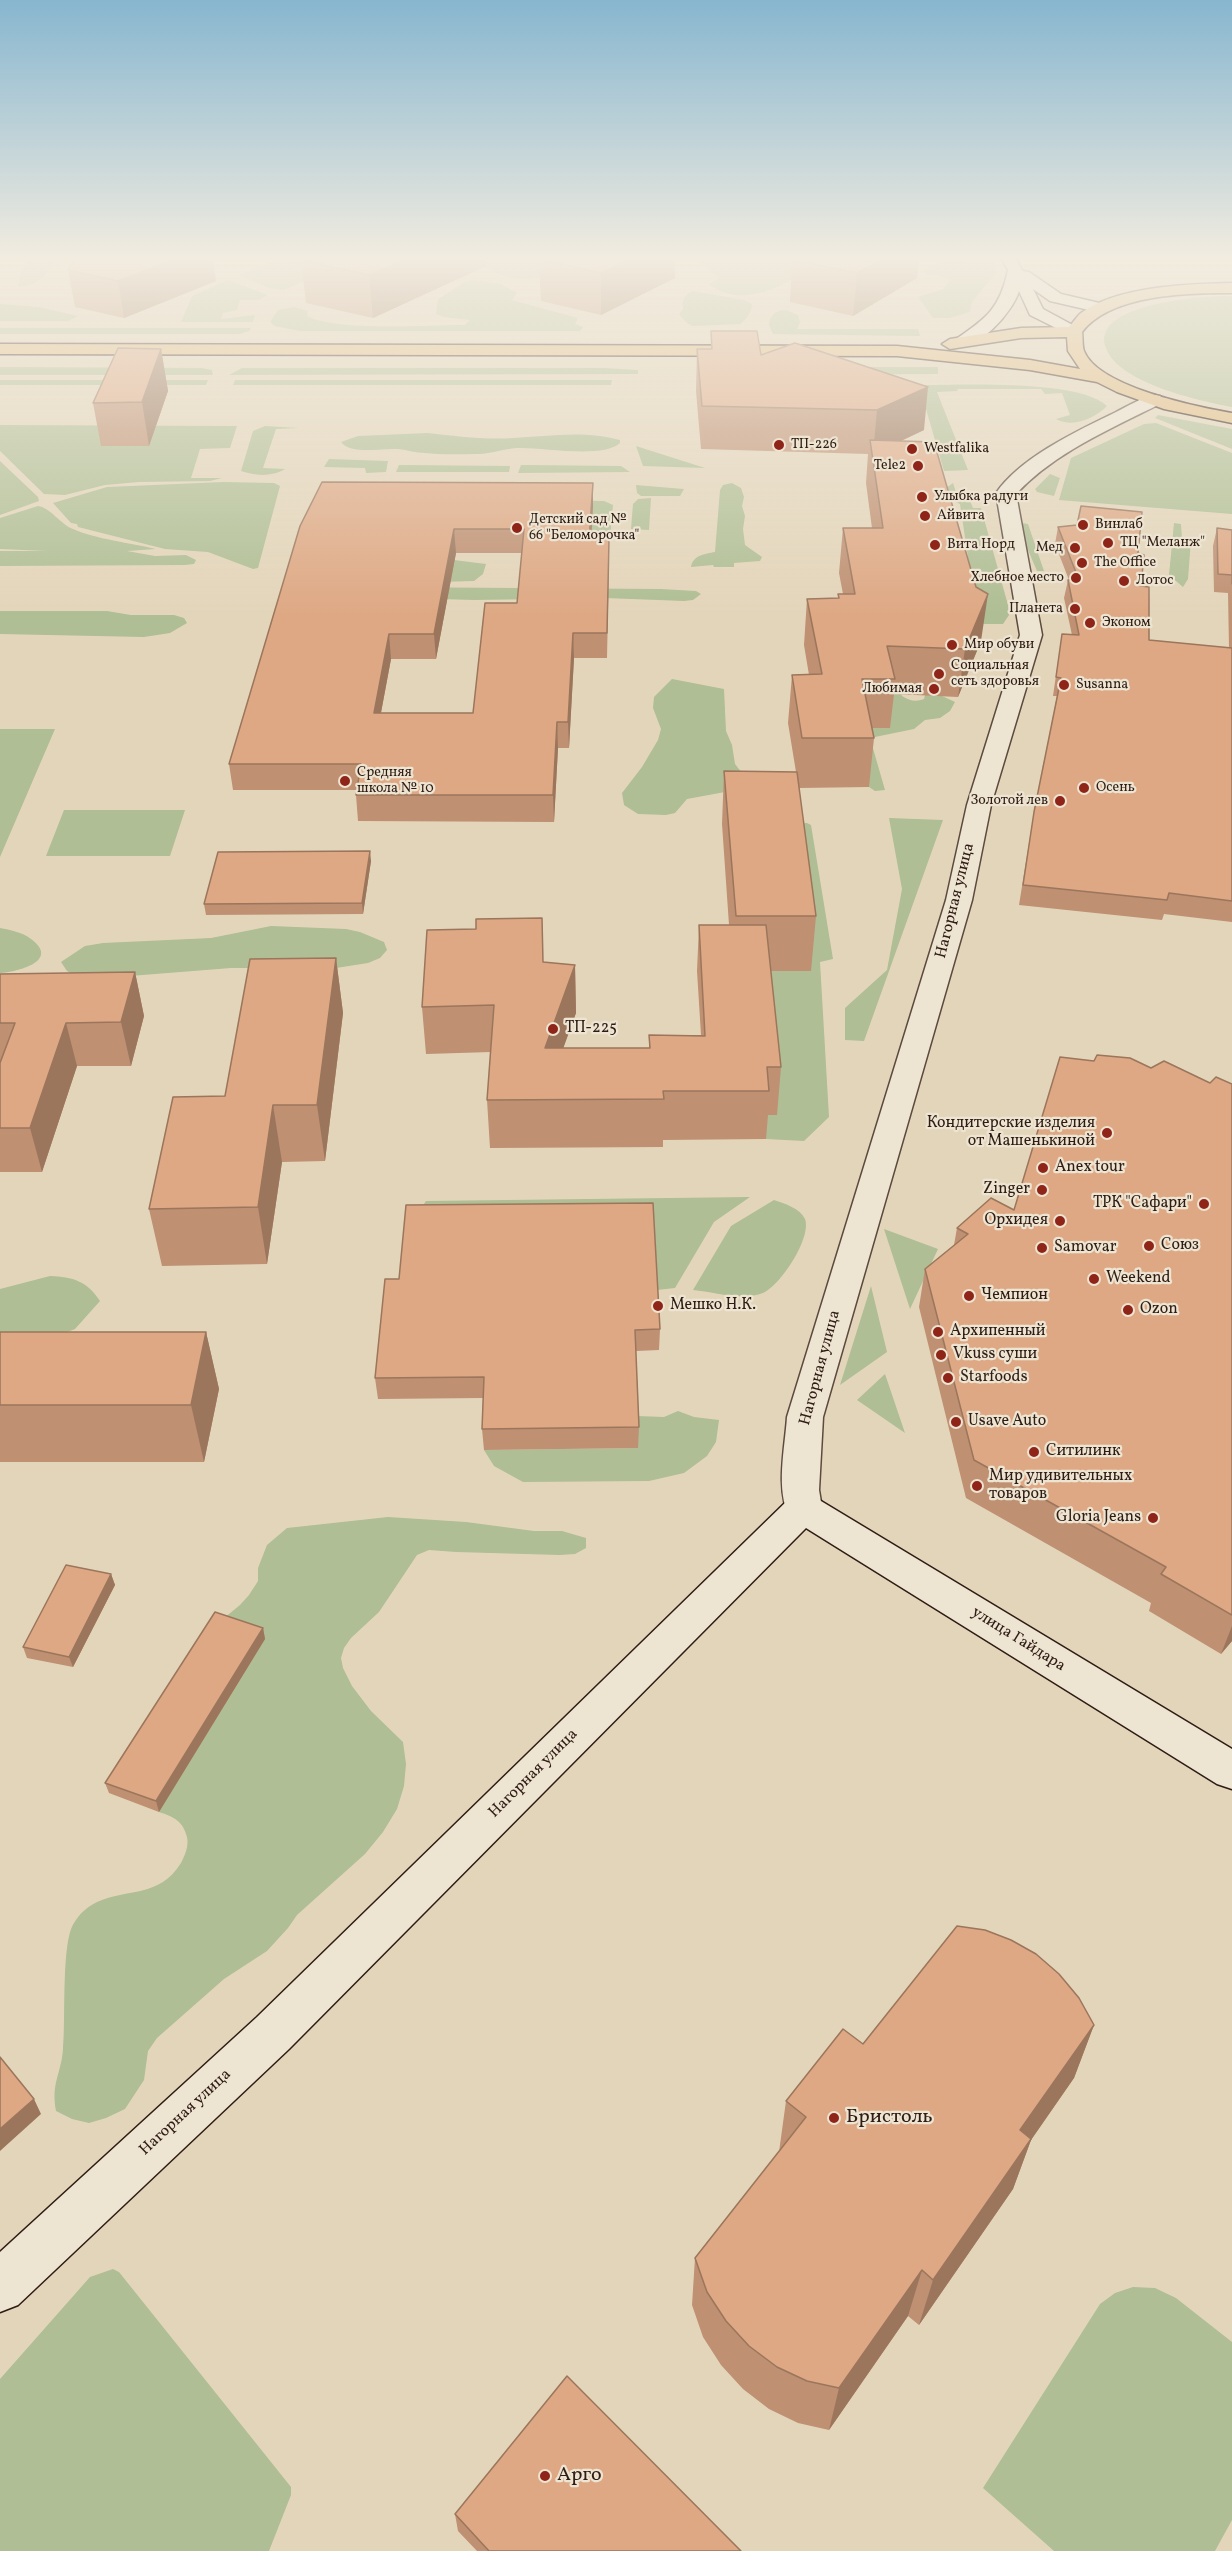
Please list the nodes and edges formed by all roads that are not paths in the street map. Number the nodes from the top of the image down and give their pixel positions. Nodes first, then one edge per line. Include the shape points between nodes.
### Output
1 (1099, 377) edge
2 (1104, 378) joint
3 (1154, 400) junction
4 (1232, 418) edge
5 (803, 1508) junction
6 (1232, 1772) edge
7 (0, 2287) edge

1 - 2 main road
2 - 3 main road
3 - 4 main road
3 - 5 street, Нагорная улица via 1069,446 1016,481 1006,493 1031,635 980,804 959,900 805,1417
5 - 6 street, улица Гайдара
5 - 7 street, Нагорная улица via 273,2033

